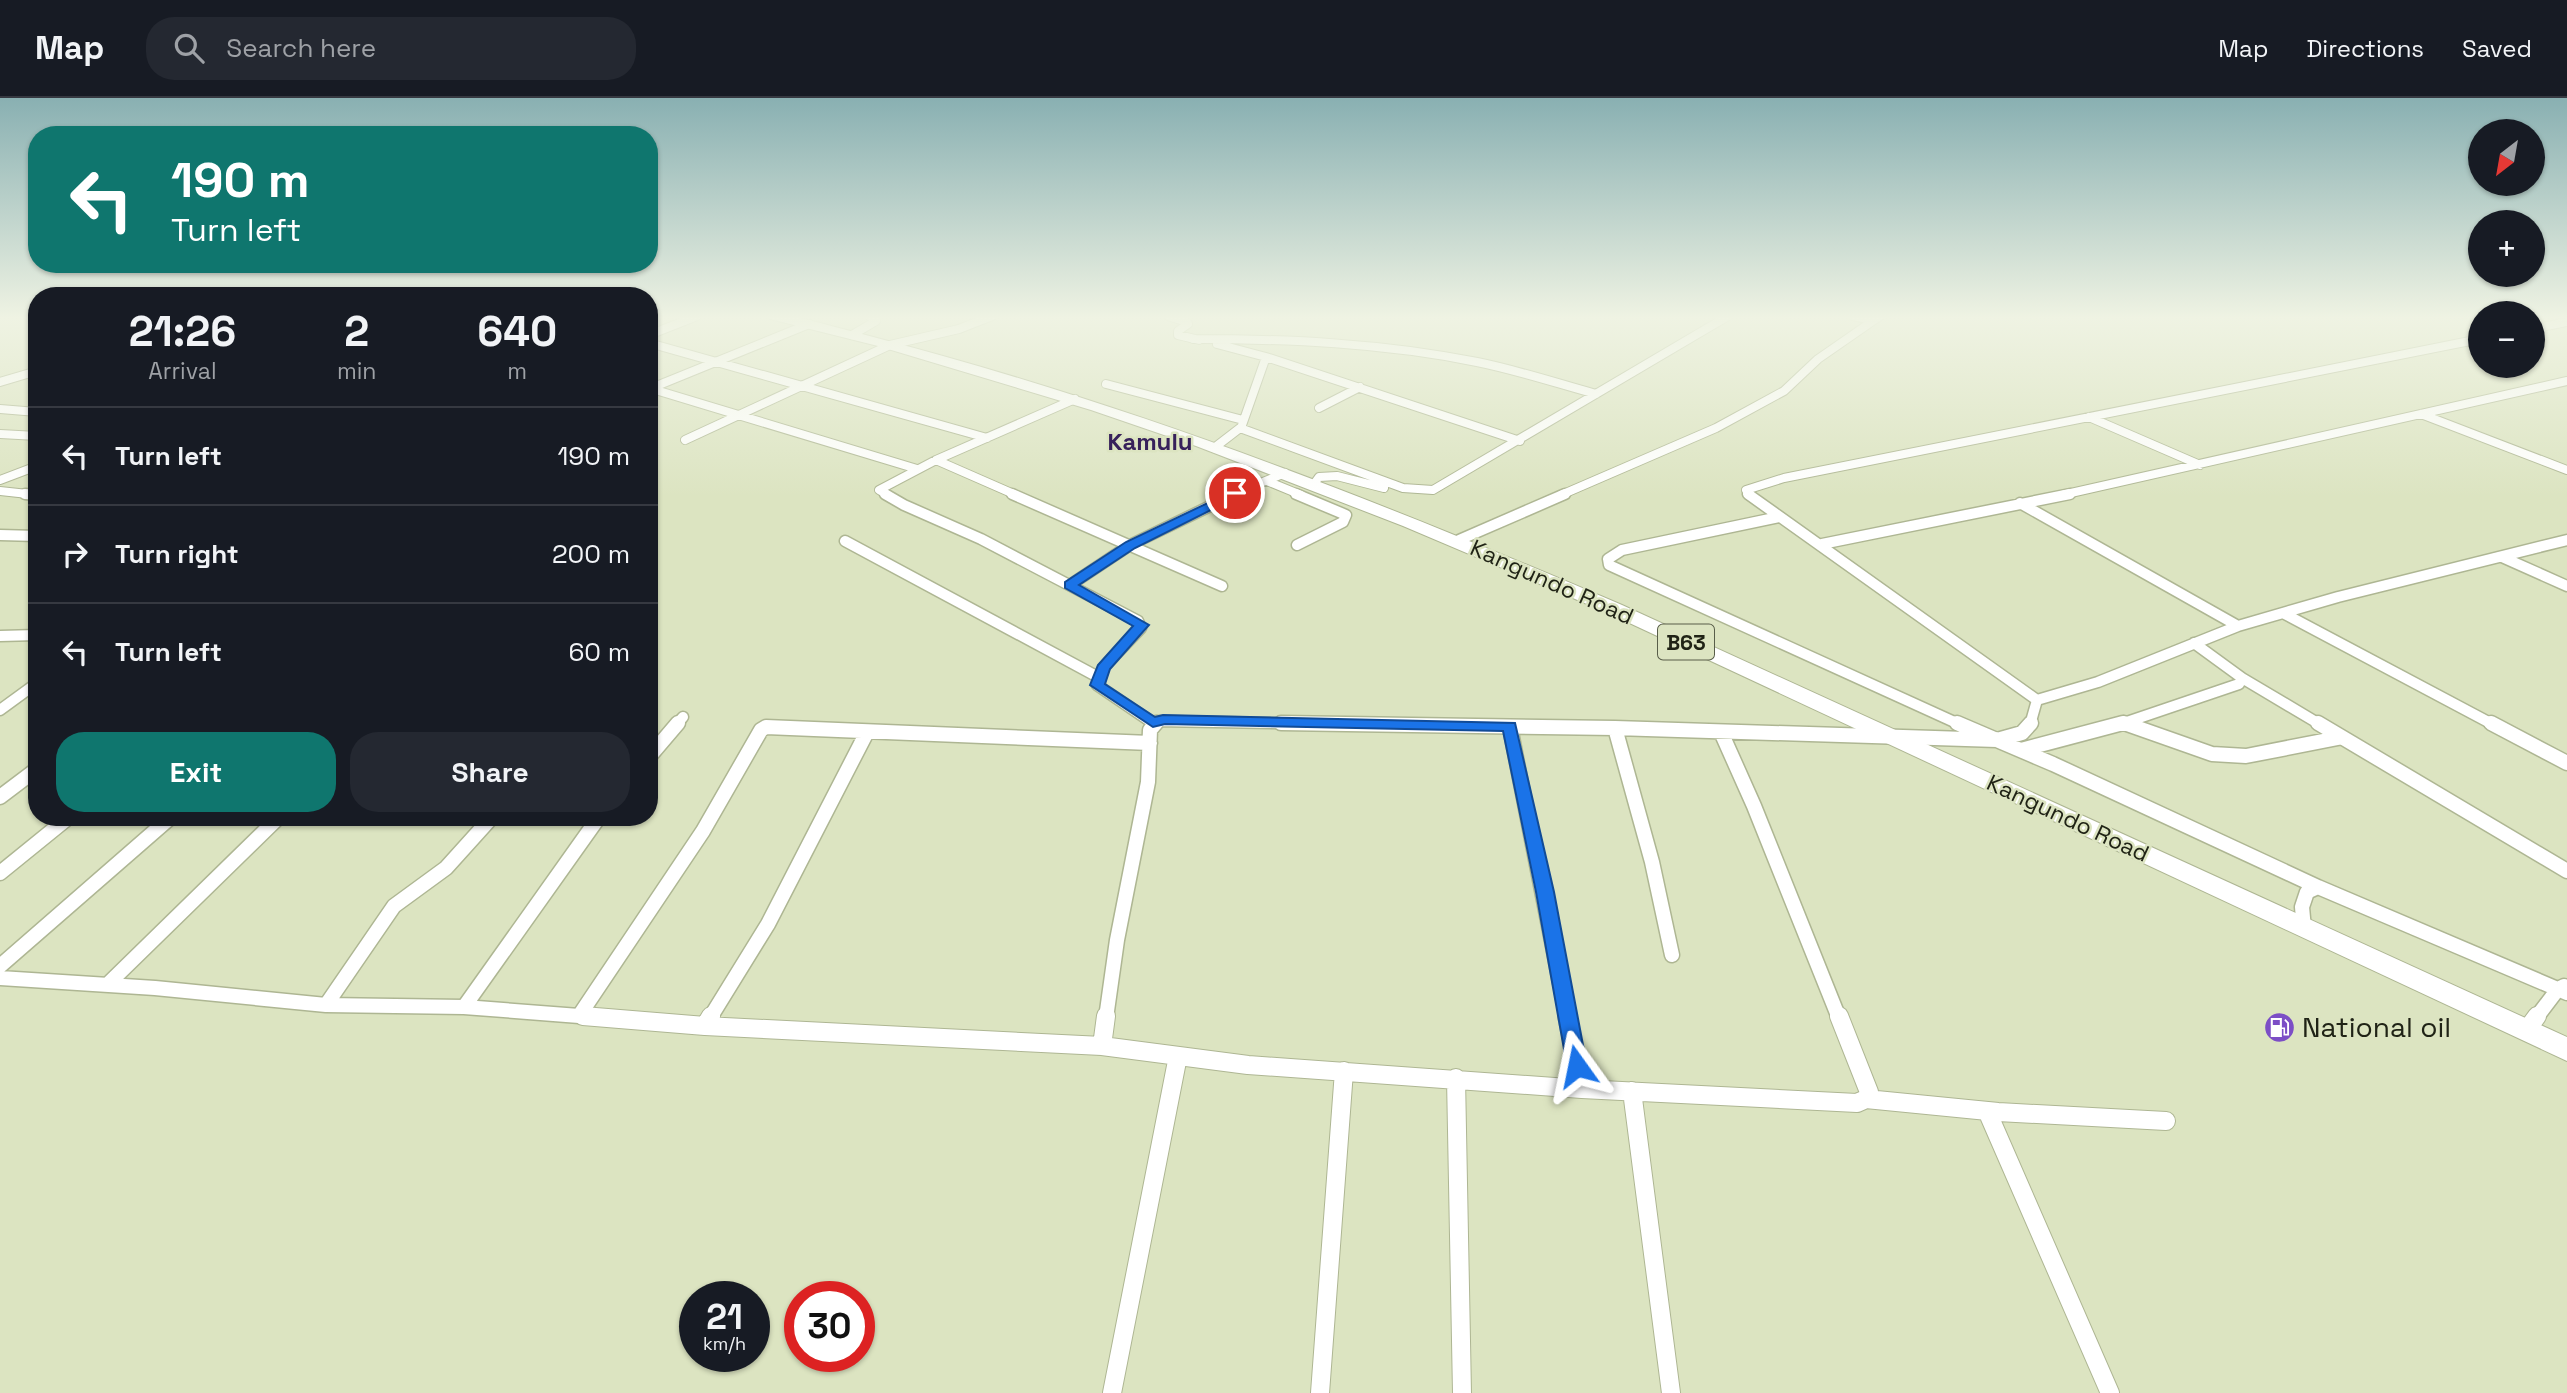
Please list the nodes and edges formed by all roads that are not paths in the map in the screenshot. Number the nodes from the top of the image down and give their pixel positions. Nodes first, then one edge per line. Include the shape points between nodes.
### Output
1 (19, 376) edge
2 (678, 376) edge
3 (769, 376) edge
4 (820, 376) edge
5 (998, 376) edge
6 (1259, 376) edge
7 (1327, 376) edge
8 (1532, 376) edge
9 (1626, 376) edge
10 (1799, 376) edge
11 (2289, 376) edge
12 (0, 382) edge
13 (2567, 382) edge
14 (1106, 384) dead end
15 (658, 385) edge
16 (799, 386) junction
17 (1360, 387) junction
18 (658, 390) edge
19 (1596, 394) junction
20 (1075, 399) junction
21 (1319, 408) dead end
22 (0, 409) edge
23 (28, 411) edge
24 (737, 414) junction
25 (2420, 414) junction
26 (2088, 416) junction
27 (1242, 424) junction
28 (0, 434) edge
29 (28, 436) edge
30 (987, 438) junction
31 (685, 440) dead end
32 (1520, 441) junction
33 (1214, 448) junction
34 (936, 460) junction
35 (2201, 466) junction
36 (918, 469) junction
37 (28, 470) edge
38 (2567, 470) edge
39 (1276, 477) junction
40 (0, 481) edge
41 (1314, 484) junction
42 (0, 491) edge
43 (1415, 491) junction
44 (28, 494) edge
45 (2020, 503) junction
46 (1779, 517) junction
47 (0, 535) edge
48 (28, 536) edge
49 (1459, 540) junction
50 (2567, 540) edge
51 (845, 541) dead end
52 (1822, 544) junction
53 (1130, 545) junction
54 (1297, 545) dead end
55 (2502, 556) junction
56 (1070, 585) junction
57 (1222, 586) dead end
58 (2567, 586) edge
59 (2284, 614) junction
60 (2238, 626) junction
61 (28, 635) edge
62 (0, 636) edge
63 (2194, 643) junction
64 (1098, 677) junction
65 (2242, 678) junction
66 (28, 690) edge
67 (2037, 700) junction
68 (0, 710) edge
69 (683, 718) dead end
70 (1153, 723) junction
71 (2124, 723) junction
72 (1510, 727) junction
73 (1615, 728) junction
74 (867, 732) junction
75 (1721, 732) junction
76 (1891, 737) junction
77 (2338, 738) junction
78 (1997, 740) junction
79 (1150, 743) junction
80 (658, 747) edge
81 (2020, 750) junction
82 (2567, 763) edge
83 (28, 776) edge
84 (0, 797) edge
85 (58, 826) edge
86 (161, 826) edge
87 (270, 826) edge
88 (484, 826) edge
89 (593, 826) edge
90 (2567, 871) edge
91 (0, 873) edge
92 (2318, 887) junction
93 (2304, 929) junction
94 (1672, 955) dead end
95 (0, 966) edge
96 (0, 978) edge
97 (108, 984) junction
98 (2564, 989) edge
99 (326, 1005) junction
100 (464, 1007) junction
101 (579, 1016) junction
102 (705, 1026) junction
103 (2526, 1031) junction
104 (1102, 1046) junction
105 (2567, 1049) edge
106 (1178, 1056) junction
107 (1344, 1070) junction
108 (1456, 1078) junction
109 (1582, 1089) junction
110 (1632, 1091) junction
111 (1866, 1099) junction
112 (1987, 1111) junction
113 (2166, 1121) dead end
114 (1112, 1393) edge
115 (1320, 1393) edge
116 (1462, 1393) edge
117 (1671, 1393) edge
118 (2110, 1393) edge

1 - 12 street
2 - 15 street
3 - 16 street
4 - 16 street
5 - 20 highway, Kangundo Road / B63
6 - 27 street
7 - 17 street
8 - 19 street
9 - 19 street
10 - 49 street via 1784,391 1716,428
11 - 26 street
13 - 25 street
14 - 27 street
16 - 24 street
16 - 30 street
17 - 21 street
17 - 32 street
18 - 24 street
19 - 32 street
20 - 30 street
20 - 33 highway, Kangundo Road / B63
22 - 23 street
24 - 31 street
24 - 36 street
25 - 35 street
25 - 38 street
26 - 35 street
26 - 46 street via 1784,478 1746,490
27 - 33 street
27 - 43 street
28 - 29 street
30 - 34 street
32 - 43 street via 1440,487
33 - 39 highway, Kangundo Road / B63
34 - 36 street
34 - 53 street
35 - 45 street
36 - 56 street via 879,490
37 - 40 street
39 - 41 highway, Kangundo Road / B63
39 - 53 street
39 - 54 street via 1346,515 1343,522
41 - 43 street via 1319,477 1336,476 1390,490
41 - 49 highway, Kangundo Road / B63
42 - 44 street
45 - 52 street
45 - 60 street
46 - 52 street
46 - 78 street via 1622,550 1611,555 1609,565
47 - 48 street
49 - 76 highway, Kangundo Road / B63
50 - 55 street
51 - 64 street
52 - 67 street
53 - 56 street
53 - 57 street
55 - 58 street
55 - 59 street
56 - 64 street via 1142,625
59 - 60 street
59 - 82 street
60 - 63 street
61 - 62 street
63 - 65 street
63 - 67 street via 2098,682
64 - 70 street via 1102,690
65 - 71 street via 2233,688
65 - 77 street
66 - 68 street
67 - 78 street via 2021,736
69 - 80 street
70 - 72 street via 1163,719
70 - 79 street
71 - 77 street via 2212,754 2246,756
71 - 81 street
72 - 73 street
72 - 109 street
73 - 75 street
73 - 94 street
74 - 79 street
74 - 101 street via 771,726 761,730 703,831
74 - 102 street via 768,924
75 - 76 street
75 - 111 street via 1869,1092
76 - 78 street
76 - 93 highway, Kangundo Road / B63
77 - 90 street
78 - 81 street
79 - 104 street via 1148,782
81 - 92 street
83 - 84 street
85 - 91 street
86 - 95 street
87 - 97 street
88 - 99 street via 446,868 394,906
89 - 100 street
92 - 93 street via 2307,892 2302,907
92 - 98 street
93 - 103 highway, Kangundo Road / B63
96 - 97 street
97 - 99 street
98 - 103 street
99 - 100 street
100 - 101 street
101 - 102 street
102 - 104 street
103 - 105 highway, Kangundo Road / B63
104 - 106 street
106 - 107 street
106 - 114 street
107 - 108 street
107 - 115 street
108 - 109 street
108 - 116 street
109 - 110 street
110 - 111 street via 1857,1103
110 - 117 street
111 - 112 street
112 - 113 street
112 - 118 street

